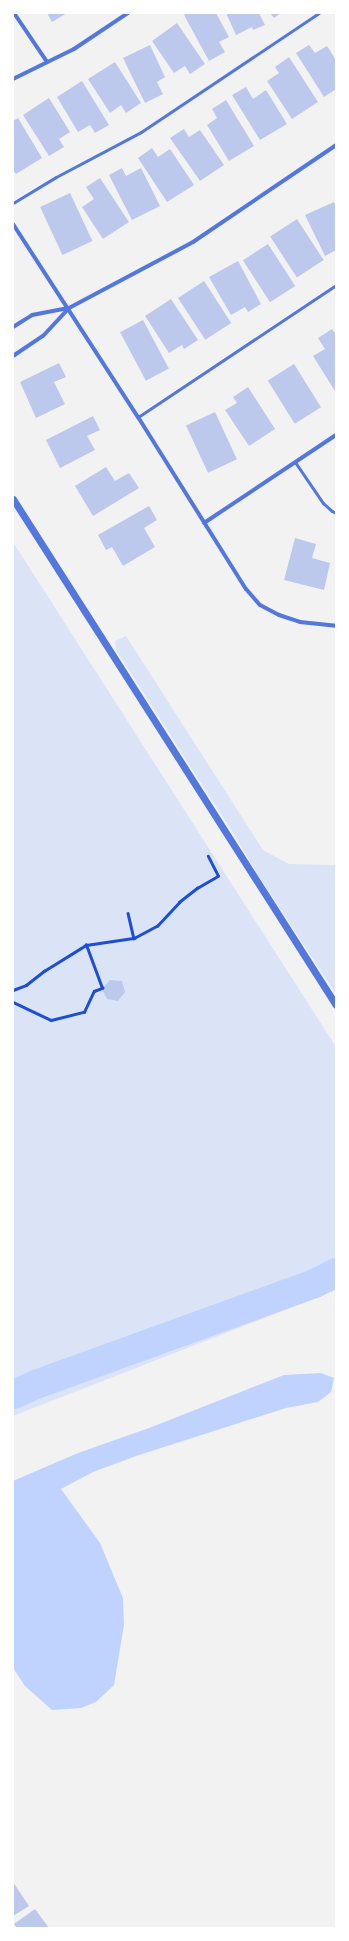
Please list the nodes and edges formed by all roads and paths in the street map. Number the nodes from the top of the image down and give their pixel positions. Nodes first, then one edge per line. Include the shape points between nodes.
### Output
1 (14, 13) edge
2 (127, 13) edge
3 (319, 13) edge
4 (47, 62) junction
5 (13, 79) edge
6 (336, 145) edge
7 (13, 203) edge
8 (13, 224) edge
9 (336, 285) edge
10 (69, 308) junction
11 (13, 327) edge
12 (13, 356) edge
13 (138, 417) junction
14 (336, 435) edge
15 (295, 462) junction
16 (13, 499) edge
17 (336, 512) edge
18 (204, 523) junction
19 (336, 626) edge
20 (208, 856) dead end
21 (128, 913) dead end
22 (134, 938) junction
23 (86, 945) junction
24 (13, 990) edge
25 (13, 1002) edge
26 (336, 1005) edge

1 - 4 street
2 - 4 street via 74,49
3 - 7 lane via 141,132
4 - 5 street
6 - 10 street via 193,242
8 - 10 street
9 - 13 lane
10 - 11 street via 32,315
10 - 12 street via 43,336
10 - 13 street
13 - 18 street
14 - 15 street
15 - 17 lane via 323,503
15 - 18 street
16 - 26 street
18 - 19 street via 246,589 260,605 300,622
20 - 22 path via 218,876 179,902 157,926
21 - 22 path
22 - 23 path
23 - 24 path via 26,985
23 - 25 path via 102,988 94,991 84,1012 51,1020

